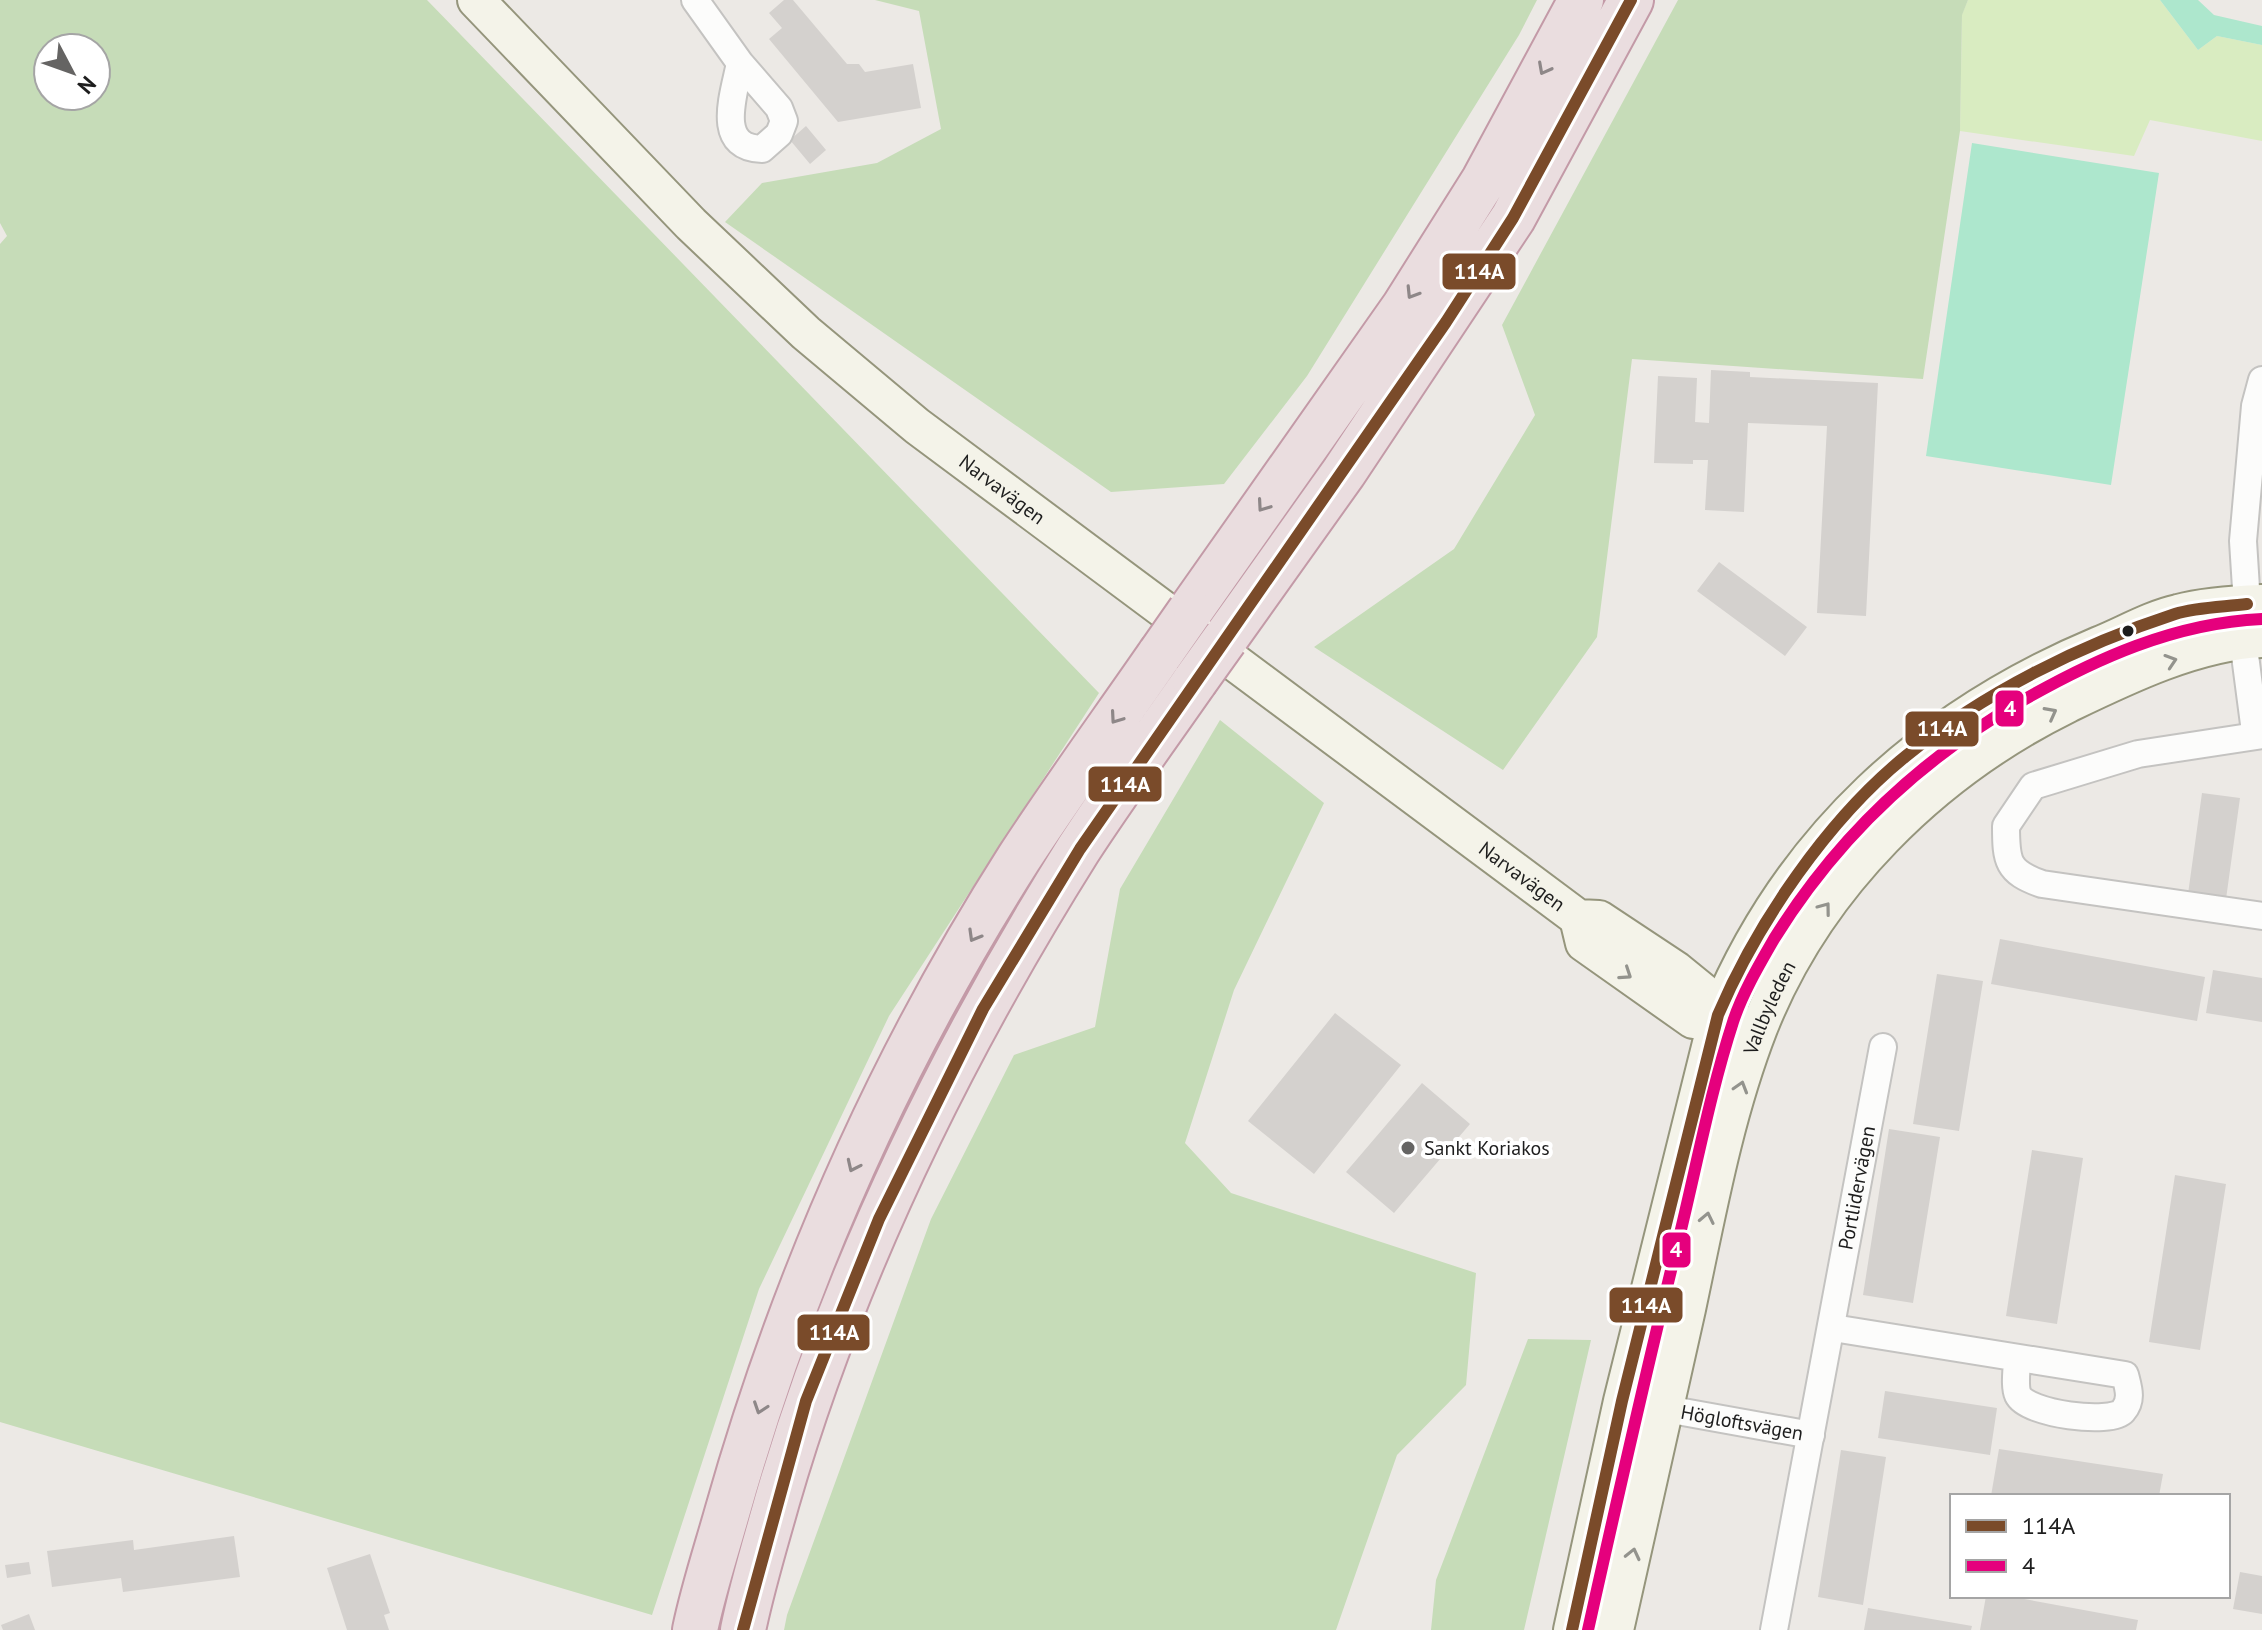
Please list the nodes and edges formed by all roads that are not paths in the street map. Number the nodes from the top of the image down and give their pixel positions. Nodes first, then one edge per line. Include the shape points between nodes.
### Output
1 (476, 0) edge
2 (695, 0) edge
3 (1581, 0) edge
4 (1631, 0) edge
5 (740, 63) dead end
6 (2262, 380) edge
7 (2254, 603) edge
8 (2253, 639) edge
9 (2262, 735) edge
10 (2262, 916) edge
11 (1578, 918) junction
12 (1747, 955) junction
13 (1676, 970) junction
14 (1718, 1015) junction
15 (1759, 1029) junction
16 (1883, 1047) dead end
17 (1833, 1328) junction
18 (2017, 1358) dead end
19 (1622, 1401) junction
20 (1665, 1410) junction
21 (1811, 1435) junction
22 (695, 1630) edge
23 (743, 1630) edge
24 (1572, 1630) edge
25 (1615, 1630) edge
26 (1774, 1630) edge

1 - 11 main road, Narvavägen via 691,224 806,333 917,426
2 - 5 street
3 -> 22 highway, bridge via 1484,180 1404,307 1019,859 921,1027 845,1182 779,1353 745,1449
4 - 23 highway, bridge via 1513,218 1344,472 1080,849 983,1009 879,1219 806,1401
6 - 7 street via 2243,541
7 - 8 street
7 - 12 main road via 2177,613 2063,660 2010,686 1906,756 1810,858
8 - 9 street via 2254,724
15 -> 8 main road, Vallbyleden via 1826,906 1919,803 1962,768 2002,740 2101,688 2162,663
9 - 10 street via 2138,754 2033,786 2006,826 2011,866 2020,876 2042,884
11 - 13 main road, Narvavägen via 1599,919
11 -> 14 main road, Narvavägen via 1584,943 1613,965 1693,1020
12 - 13 main road via 1710,972
12 - 14 main road
13 - 14 main road, Narvavägen via 1703,992
14 - 15 main road, Narvavägen
14 - 19 main road
20 -> 15 main road, Vallbyleden via 1723,1144
16 - 17 street, Portlidervägen
17 - 18 street
17 - 21 street, Portlidervägen
19 - 20 street, Högloftsvägen
19 - 24 main road
20 - 21 street, Högloftsvägen
25 -> 20 main road, Vallbyleden
21 - 26 street, Högloftsvägen

